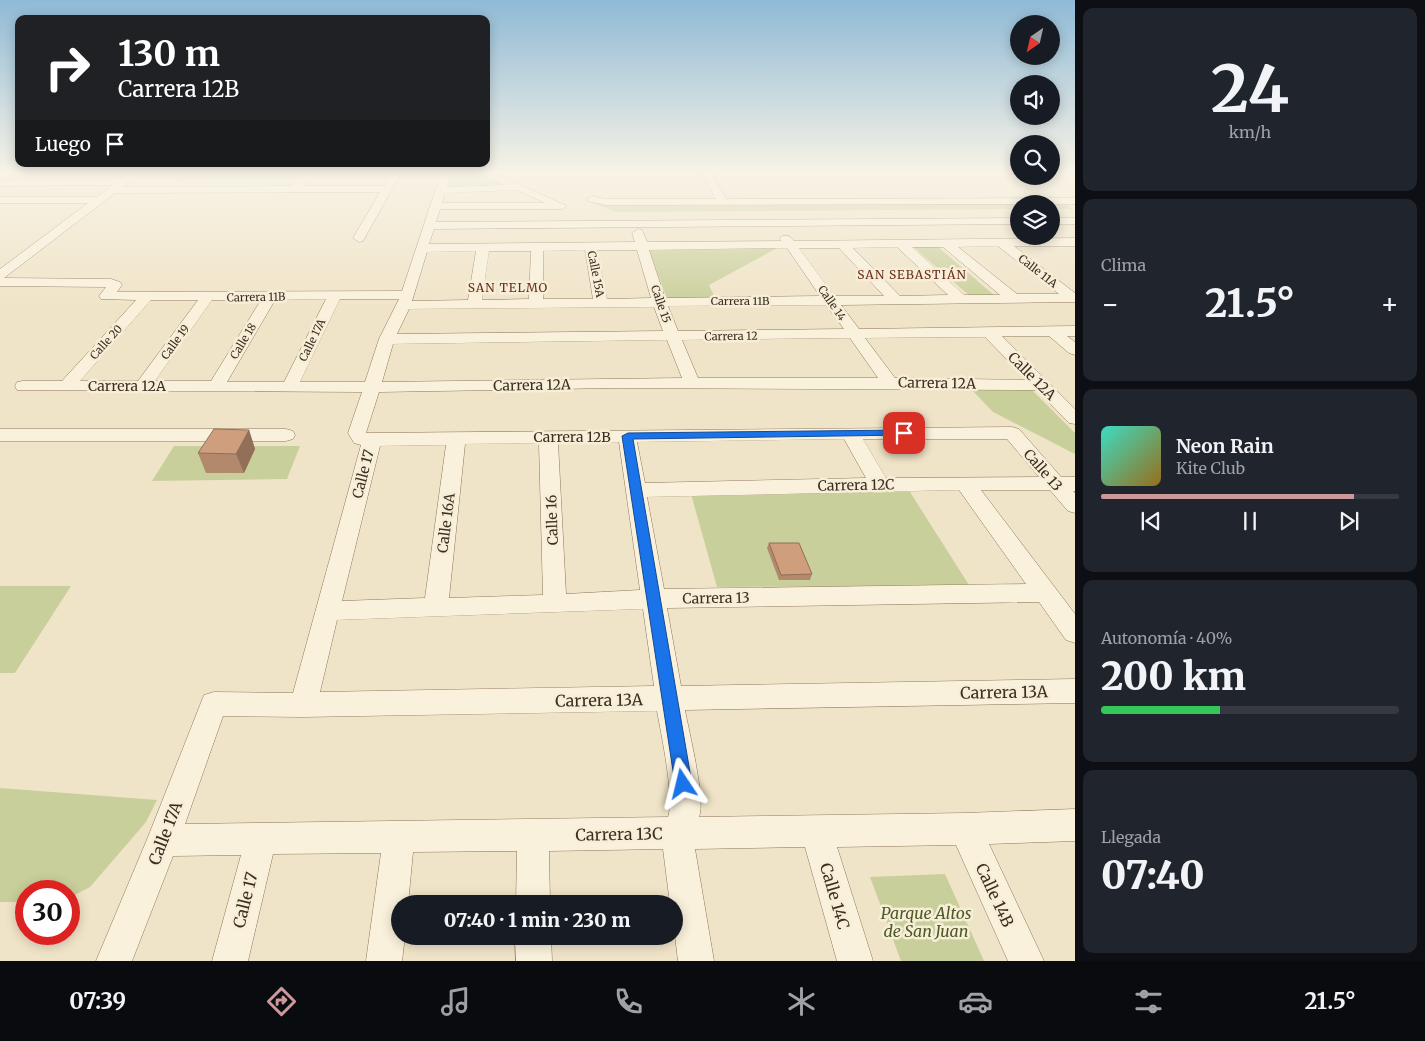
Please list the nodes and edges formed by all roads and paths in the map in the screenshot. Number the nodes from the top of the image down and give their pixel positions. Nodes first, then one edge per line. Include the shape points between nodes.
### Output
1 (77, 218) edge
2 (372, 218) edge
3 (433, 218) edge
4 (586, 218) edge
5 (1010, 221) edge
6 (1060, 221) edge
7 (1075, 221) edge
8 (774, 223) junction
9 (587, 224) junction
10 (635, 224) junction
11 (430, 226) junction
12 (360, 238) dead end
13 (1060, 240) edge
14 (1075, 242) edge
15 (1010, 243) edge
16 (901, 244) junction
17 (947, 244) junction
18 (1002, 244) junction
19 (643, 245) junction
20 (843, 245) junction
21 (1059, 245) edge
22 (537, 246) junction
23 (590, 246) junction
24 (791, 246) junction
25 (482, 247) junction
26 (423, 248) junction
27 (1075, 256) edge
28 (0, 275) edge
29 (0, 282) edge
30 (335, 295) junction
31 (146, 297) junction
32 (207, 297) junction
33 (270, 297) junction
34 (1074, 298) edge
35 (960, 299) junction
36 (1014, 299) junction
37 (405, 300) junction
38 (831, 300) junction
39 (897, 301) junction
40 (659, 302) junction
41 (601, 303) junction
42 (474, 304) junction
43 (536, 304) junction
44 (1075, 331) edge
45 (989, 332) junction
46 (1054, 332) junction
47 (854, 334) junction
48 (673, 337) junction
49 (387, 339) junction
50 (1075, 350) edge
51 (692, 383) junction
52 (890, 383) junction
53 (217, 385) junction
54 (1040, 385) junction
55 (23, 386) dead end
56 (67, 386) junction
57 (143, 386) junction
58 (290, 386) junction
59 (372, 387) junction
60 (1075, 419) edge
61 (850, 433) junction
62 (1012, 433) joint
63 (0, 435) edge
64 (286, 435) dead end
65 (548, 436) junction
66 (628, 436) junction
67 (456, 438) junction
68 (372, 440) junction
69 (965, 483) junction
70 (1055, 484) junction
71 (1075, 484) edge
72 (880, 485) junction
73 (636, 490) junction
74 (1075, 506) edge
75 (1044, 593) junction
76 (654, 599) junction
77 (555, 604) junction
78 (436, 608) junction
79 (329, 611) junction
80 (1075, 633) edge
81 (1075, 691) edge
82 (669, 698) junction
83 (214, 704) joint
84 (303, 705) junction
85 (1075, 825) edge
86 (965, 828) junction
87 (816, 831) junction
88 (677, 833) junction
89 (533, 835) junction
90 (399, 837) junction
91 (261, 839) junction
92 (163, 840) junction
93 (534, 895) edge
94 (534, 945) edge
95 (114, 961) edge
96 (230, 961) edge
97 (384, 961) edge
98 (534, 961) edge
99 (696, 961) edge
100 (854, 961) edge
101 (1026, 961) edge

1 - 28 street
2 - 12 street
3 - 11 street, Calle 17
4 - 9 street
5 - 8 street
6 - 7 street
8 - 10 street
8 - 24 street, Calle 14
9 - 10 street
9 - 11 street
10 - 19 street, Calle 15
11 - 26 street, Calle 17
13 - 14 street
15 - 18 street
16 - 17 street
16 - 20 street
16 - 35 street
17 - 18 street
17 - 36 street
18 - 34 street, Calle 11A
19 - 23 street
19 - 24 street
19 - 40 street, Calle 15
20 - 24 street
20 - 39 street
21 - 27 street
22 - 23 street
22 - 25 street
22 - 43 street
23 - 41 street, Calle 15A
24 - 38 street, Calle 14
25 - 26 street
25 - 42 street
26 - 37 street, Calle 17
29 - 31 street, Carrera 11B via 111,283 115,285 106,296
30 - 33 street, Carrera 11B
30 - 37 street, Carrera 11B
30 - 58 street, Calle 17A
31 - 32 street, Carrera 11B
31 - 56 street, Calle 20
32 - 33 street, Carrera 11B
32 - 57 street, Calle 19
33 - 53 street, Calle 18
34 - 36 street, Carrera 11B
35 - 36 street, Carrera 11B
35 - 39 street, Carrera 11B
37 - 42 street, Carrera 11B
37 - 49 street, Calle 17
38 - 39 street, Carrera 11B
38 - 40 street, Carrera 11B
38 - 47 street, Calle 14
40 - 41 street, Carrera 11B
40 - 48 street, Calle 15
41 - 43 street, Carrera 11B
42 - 43 street, Carrera 11B
44 - 46 street, Carrera 12
45 - 46 street, Carrera 12
45 - 47 street, Carrera 12
45 - 54 street, Calle 12A
46 - 50 street
47 - 48 street, Carrera 12
47 - 52 street, Calle 14
48 - 49 street, Carrera 12
48 - 51 street, Calle 15
49 - 59 street, Calle 17
51 - 52 street, Carrera 12A
51 - 59 street, Carrera 12A
52 - 54 street, Carrera 12A
53 - 57 street, Carrera 12A
53 - 58 street, Carrera 12A
54 - 60 street, Calle 12A
55 - 56 street, Carrera 12A
56 - 57 street, Carrera 12A
58 - 59 street, Carrera 12A
59 - 68 street, Calle 17 via 357,433 360,438
61 - 62 street, Carrera 12B
61 - 66 street, Carrera 12B
61 - 72 street
62 - 70 street, Calle 13
63 - 64 street
65 - 66 street, Carrera 12B
65 - 67 street, Carrera 12B
65 - 77 street, Calle 16
66 - 73 street
67 - 68 street, Carrera 12B
67 - 78 street, Calle 16A
68 - 79 street, Calle 17
69 - 70 street, Carrera 12C
69 - 72 street, Carrera 12C
69 - 75 street
70 - 71 street, Carrera 12C
70 - 74 street, Calle 13
72 - 73 street, Carrera 12C
73 - 76 street
75 - 76 street, Carrera 13
75 - 80 street
76 - 77 street, Carrera 13
76 - 82 street
77 - 78 street, Carrera 13
78 - 79 street, Carrera 13
79 - 84 street, Calle 17
81 - 82 street, Carrera 13A
82 - 84 street, Carrera 13A
82 - 88 street via 686,811
83 - 84 street, Carrera 13A
83 - 92 street, Calle 17A
85 - 86 street, Carrera 13C
86 - 87 street, Carrera 13C
86 - 101 street, Calle 14B
87 - 88 street, Carrera 13C
87 - 100 street, Calle 14C
88 - 89 street, Carrera 13C
88 - 99 street
89 - 90 street, Carrera 13C
89 - 93 street
90 - 91 street, Carrera 13C
90 - 97 street
91 - 92 street, Carrera 13C
91 - 96 street, Calle 17
92 - 95 street, Calle 17A
94 - 98 street

